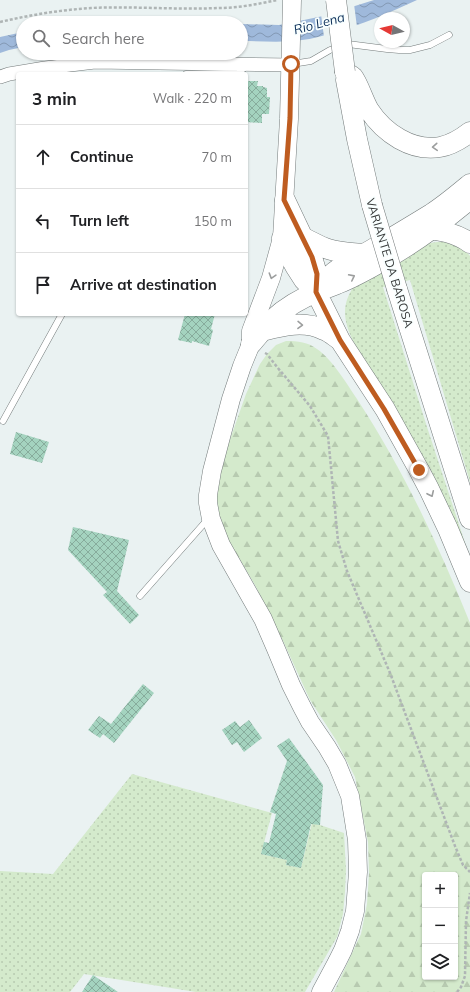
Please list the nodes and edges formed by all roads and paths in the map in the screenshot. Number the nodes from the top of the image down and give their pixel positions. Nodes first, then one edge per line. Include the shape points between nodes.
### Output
1 (336, 0) edge
2 (287, 2) edge
3 (28, 16) edge
4 (16, 19) edge
5 (0, 22) edge
6 (449, 35) dead end
7 (291, 60) junction
8 (250, 64) junction
9 (20, 72) edge
10 (238, 72) edge
11 (345, 72) junction
12 (16, 73) edge
13 (0, 77) edge
14 (470, 132) edge
15 (470, 184) edge
16 (470, 199) edge
17 (284, 200) junction
18 (431, 229) junction
19 (405, 230) junction
20 (302, 237) junction
21 (282, 238) junction
22 (470, 243) edge
23 (365, 254) junction
24 (316, 292) junction
25 (61, 316) edge
26 (257, 338) junction
27 (340, 340) junction
28 (3, 421) dead end
29 (210, 516) junction
30 (470, 519) edge
31 (470, 582) edge
32 (140, 596) dead end
33 (470, 872) edge
34 (470, 893) edge
35 (321, 992) edge
36 (457, 992) edge

1 - 11 main road, VARIANTE DA BAROSA, bridge
2 - 3 path via 220,8 92,8
2 - 7 main road
4 - 5 path
6 - 7 lane via 430,45 410,50 348,44 330,50 311,61
7 - 8 street
7 - 17 main road
8 - 9 street via 95,62
8 - 10 lane
14 -> 11 main road via 455,142 440,147 416,146 401,140 374,117 354,78
11 - 30 main road, VARIANTE DA BAROSA, bridge via 372,205
12 - 13 street
15 - 19 main road
16 - 18 main road
17 - 20 main road
17 - 21 main road
18 - 19 main road
18 - 22 main road via 453,234
24 -> 18 main road via 371,267
19 - 23 main road
20 - 23 main road via 328,249
20 - 24 main road via 317,274
21 - 24 main road via 295,266
21 -> 26 main road via 271,278 251,331
23 - 24 main road via 328,277
24 - 26 main road via 274,318
24 - 27 main road
25 - 28 lane
26 -> 27 main road via 295,324 323,329
26 - 29 main road via 242,366 216,455 208,495
26 - 33 path via 277,367 310,406 328,436 338,541 347,571 390,673 455,846 463,865
27 -> 31 main road via 384,409 422,476
29 - 32 lane
29 - 35 main road via 226,554 265,624 291,685 310,722 337,764 350,796 357,840 355,911 347,940
34 - 36 path via 466,921 465,976

